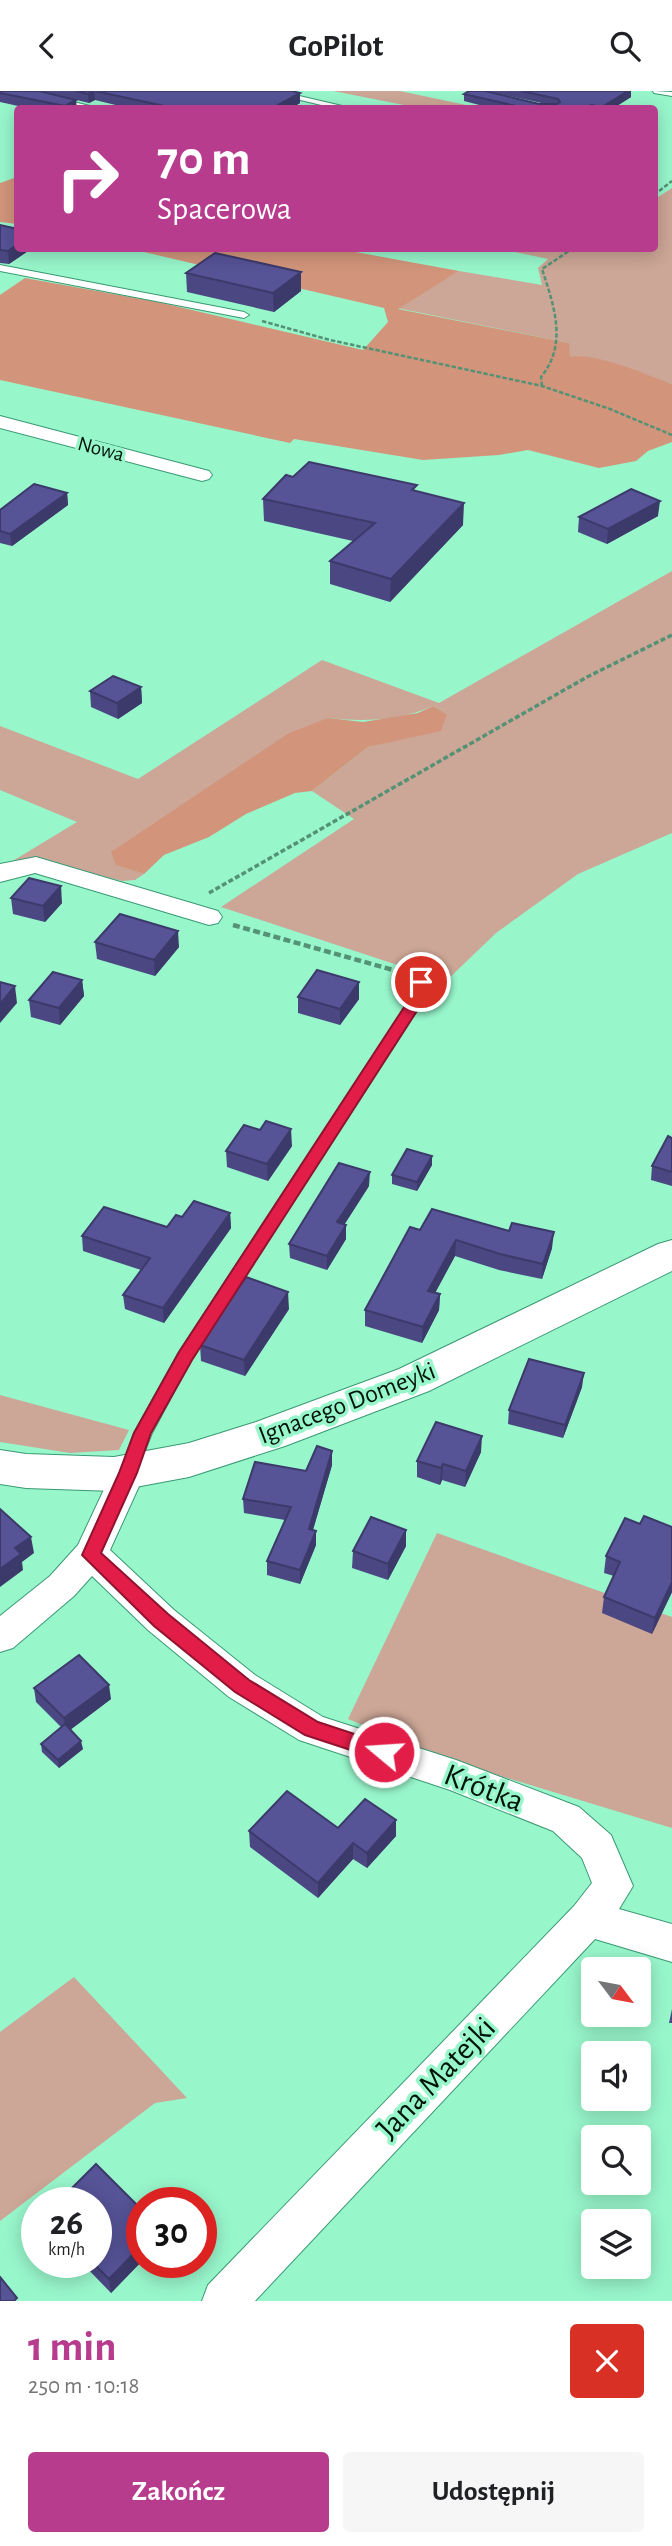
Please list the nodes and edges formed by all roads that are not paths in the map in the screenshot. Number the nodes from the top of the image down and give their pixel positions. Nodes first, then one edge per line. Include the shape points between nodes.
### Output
1 (18, 91) edge
2 (267, 91) edge
3 (657, 91) edge
4 (672, 94) edge
5 (80, 105) edge
6 (332, 105) edge
7 (0, 268) edge
8 (244, 316) road end
9 (0, 422) edge
10 (202, 475) dead end
11 (0, 874) edge
12 (200, 914) road end
13 (411, 976) road end
14 (672, 1254) edge
15 (0, 1467) edge
16 (128, 1473) junction
17 (91, 1555) junction
18 (0, 1637) edge
19 (588, 1919) junction
20 (672, 1943) edge
21 (224, 2301) edge

1 - 5 lane
2 - 6 lane
3 - 4 lane
7 - 8 lane
9 - 10 street, Nowa
11 - 12 street via 36,865
13 - 16 lane via 424,989 186,1356 143,1433
14 - 16 street, Ignacego Domeyki via 414,1380 189,1461
15 - 16 street, Ignacego Domeyki
16 - 17 street
17 - 18 street via 62,1586
17 - 19 street, Krótka via 242,1686 312,1728 566,1819 597,1847 613,1886
19 - 20 street
19 - 21 street, Jana Matejki

